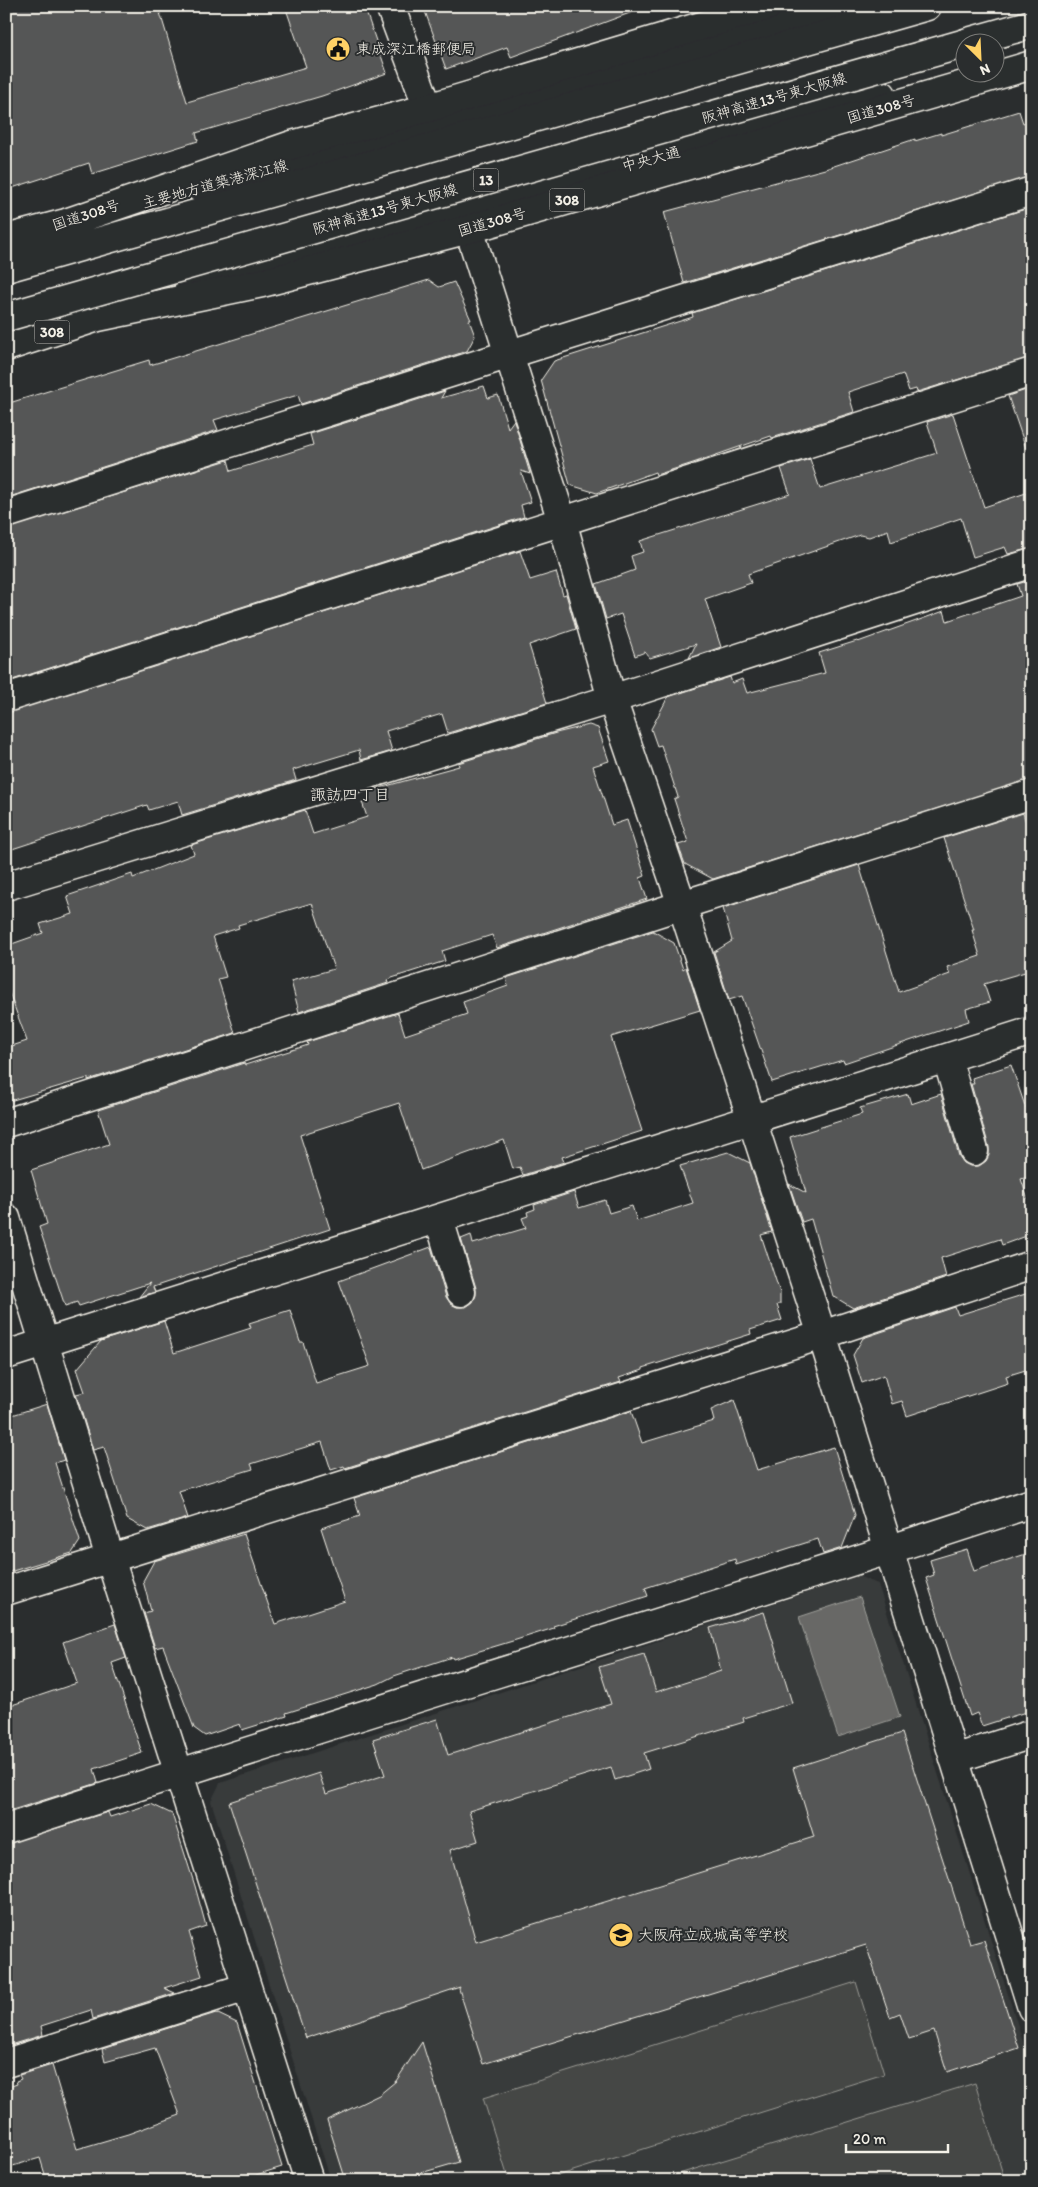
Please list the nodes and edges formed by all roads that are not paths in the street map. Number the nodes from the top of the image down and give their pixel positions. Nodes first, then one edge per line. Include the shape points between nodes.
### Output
1 (390, 6) edge
2 (768, 6) edge
3 (852, 6) edge
4 (928, 6) edge
5 (1032, 24) edge
6 (1005, 32) edge
7 (956, 46) edge
8 (1032, 54) edge
9 (1006, 61) edge
10 (1032, 65) edge
11 (956, 75) edge
12 (428, 108) junction
13 (1032, 191) edge
14 (66, 223) junction
15 (469, 229) junction
16 (6, 239) edge
17 (6, 268) edge
18 (98, 316) junction
19 (6, 317) edge
20 (6, 347) edge
21 (510, 354) junction
22 (1032, 372) edge
23 (6, 514) edge
24 (562, 521) junction
25 (1032, 563) edge
26 (6, 698) edge
27 (612, 699) junction
28 (1032, 794) edge
29 (6, 886) edge
30 (682, 905) junction
31 (1032, 1031) edge
32 (947, 1058) junction
33 (751, 1119) junction
34 (6, 1123) edge
35 (974, 1151) dead end
36 (6, 1218) edge
37 (439, 1218) junction
38 (1032, 1265) edge
39 (461, 1292) dead end
40 (822, 1335) junction
41 (44, 1342) junction
42 (6, 1354) edge
43 (1032, 1503) edge
44 (889, 1550) junction
45 (110, 1558) junction
46 (6, 1591) edge
47 (1032, 1734) edge
48 (954, 1759) junction
49 (180, 1772) junction
50 (6, 1829) edge
51 (1026, 1972) edge
52 (246, 1987) junction
53 (1032, 2008) edge
54 (6, 2063) edge
55 (309, 2181) edge

1 - 12 main road
2 - 12 main road, 国道308号
3 - 14 main road, 主要地方道築港深江線 via 307,160
4 - 17 main road
5 - 6 main road, 阪神高速13号東大阪線 / 13
7 - 19 main road, 阪神高速13号東大阪線 / 13, bridge
8 - 9 main road
10 - 15 main road, 国道308号 / 308
11 - 18 main road, 中央大通 via 186,287
12 - 14 main road, 国道308号 via 292,145
13 - 21 main road
14 - 16 main road, 国道308号
15 - 18 main road, 国道308号 / 308 via 262,283
15 - 21 main road
18 - 20 main road, 国道308号 / 308
21 - 23 main road
21 - 24 main road
22 - 24 main road
24 - 26 main road
24 - 27 main road
25 - 27 main road
27 - 29 main road
27 - 30 main road
28 - 30 main road
30 - 33 main road
30 - 34 main road
31 - 32 main road
32 - 33 main road
32 - 35 main road
33 - 37 main road
33 - 40 main road
36 - 41 main road
37 - 39 main road
37 - 41 main road
38 - 40 main road
40 - 44 main road
40 - 45 main road
41 - 42 main road
41 - 45 main road
43 - 44 main road
44 - 48 main road
44 - 49 main road
45 - 46 main road
45 - 49 main road
47 - 48 main road
48 - 51 main road
49 - 50 main road
49 - 52 main road
51 - 53 main road
52 - 54 main road
52 - 55 main road

